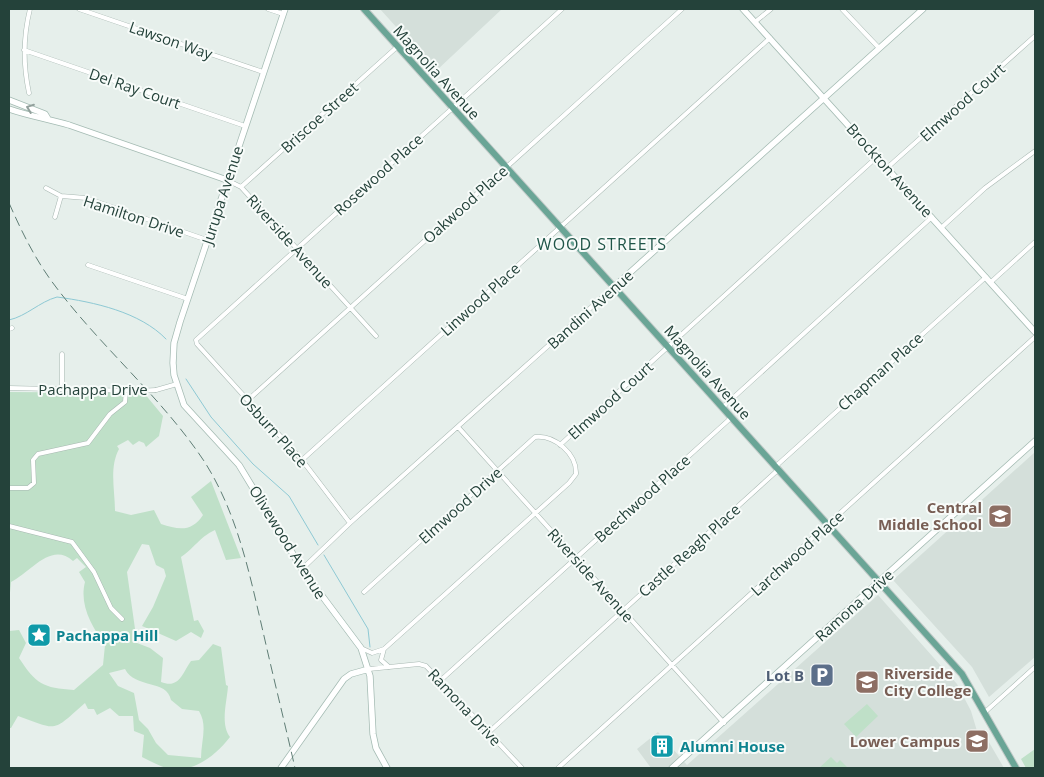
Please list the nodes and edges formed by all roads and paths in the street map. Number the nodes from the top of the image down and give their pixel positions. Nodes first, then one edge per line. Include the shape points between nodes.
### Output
1 (30, 9) edge
2 (80, 9) edge
3 (268, 9) edge
4 (364, 9) edge
5 (562, 9) edge
6 (682, 9) edge
7 (744, 9) edge
8 (771, 9) edge
9 (842, 9) edge
10 (923, 9) edge
11 (284, 11) edge
12 (755, 22) junction
13 (1035, 36) edge
14 (770, 38) junction
15 (397, 47) junction
16 (879, 48) junction
17 (24, 50) junction
18 (263, 72) junction
19 (29, 93) dead end
20 (825, 98) junction
21 (9, 100) edge
22 (9, 108) edge
23 (452, 108) junction
24 (48, 119) junction
25 (245, 126) junction
26 (1035, 151) edge
27 (878, 156) junction
28 (507, 166) junction
29 (888, 167) junction
30 (227, 180) junction
31 (242, 187) junction
32 (46, 188) dead end
33 (61, 196) junction
34 (55, 217) dead end
35 (932, 217) junction
36 (560, 227) junction
37 (941, 228) junction
38 (207, 240) junction
39 (1035, 242) edge
40 (296, 248) junction
41 (88, 265) dead end
42 (986, 276) junction
43 (991, 282) junction
44 (615, 286) junction
45 (188, 299) junction
46 (350, 307) junction
47 (1035, 332) edge
48 (376, 336) dead end
49 (1035, 337) edge
50 (196, 340) joint
51 (668, 346) junction
52 (62, 354) dead end
53 (177, 384) junction
54 (9, 388) edge
55 (62, 389) junction
56 (126, 391) junction
57 (248, 400) junction
58 (723, 407) junction
59 (732, 417) junction
60 (458, 427) junction
61 (1035, 441) edge
62 (560, 445) junction
63 (302, 460) junction
64 (777, 468) junction
65 (497, 471) junction
66 (9, 488) edge
67 (535, 512) junction
68 (350, 523) junction
69 (829, 524) junction
70 (9, 526) edge
71 (575, 558) junction
72 (302, 569) junction
73 (880, 581) junction
74 (364, 592) dead end
75 (622, 610) junction
76 (122, 619) dead end
77 (361, 648) junction
78 (384, 649) junction
79 (672, 665) junction
80 (1035, 666) edge
81 (389, 667) junction
82 (369, 669) junction
83 (441, 680) junction
84 (984, 713) junction
85 (724, 722) junction
86 (489, 732) junction
87 (281, 768) edge
88 (387, 768) edge
89 (522, 768) edge
90 (558, 768) edge
91 (672, 768) edge
92 (1015, 768) edge

1 - 17 street
2 - 18 street, Lawson Way
3 - 11 street
4 - 15 main road, Magnolia Avenue
5 - 23 street, Rosewood Place
6 - 28 street, Oakwood Place
7 - 12 street, Brockton Avenue
8 - 12 street
9 - 16 street
10 - 16 street, Bandini Avenue
11 - 18 street, Jurupa Avenue
12 - 14 street, Brockton Avenue
13 - 29 street, Elmwood Court
14 - 20 street, Brockton Avenue
14 - 36 street, Linwood Place
15 - 23 main road, Magnolia Avenue
15 - 31 street, Briscoe Street
16 - 20 street, Bandini Avenue
17 - 19 street
17 - 25 street, Del Ray Court
18 - 25 street, Jurupa Avenue
20 - 27 street, Brockton Avenue
20 - 44 street, Bandini Avenue
24 -> 21 street, Riverside Avenue via 45,114
22 - 24 street, Riverside Avenue via 40,120
23 - 28 main road, Magnolia Avenue
23 - 40 street, Rosewood Place
24 - 30 street, Riverside Avenue
25 - 30 street, Jurupa Avenue
26 - 37 street via 984,188
27 - 29 street, Brockton Avenue
27 - 51 street, Elmwood Court
28 - 36 main road, Magnolia Avenue
28 - 46 street, Oakwood Place
29 - 35 street, Brockton Avenue
30 - 31 street, Riverside Avenue
30 - 38 street, Jurupa Avenue
31 - 40 street, Riverside Avenue
32 - 33 street, Hamilton Drive
33 - 34 street
33 - 38 street, Hamilton Drive via 86,198
35 - 37 street, Brockton Avenue
35 - 58 street
36 - 44 main road, Magnolia Avenue
36 - 63 street, Linwood Place
37 - 42 street, Brockton Avenue
38 - 45 street, Jurupa Avenue
39 - 43 street
40 - 46 street, Riverside Avenue
40 - 50 street, Rosewood Place
41 - 45 street
42 - 43 street, Brockton Avenue
42 - 64 street, Chapman Place
43 - 47 street, Brockton Avenue
44 - 51 main road, Magnolia Avenue
44 - 60 street, Bandini Avenue
45 - 53 street, Jurupa Avenue via 174,343 173,364
46 - 48 street, Riverside Avenue
46 - 57 street, Oakwood Place
49 - 69 street, Larchwood Place
50 - 57 street, Osburn Place via 196,344
51 - 58 main road, Magnolia Avenue
51 - 62 street, Elmwood Court
52 - 55 street
53 - 56 street, Pachappa Drive, bridge via 156,390
53 - 72 street, Olivewood Avenue via 184,405 239,465
54 - 55 street, Pachappa Drive
55 - 56 street, Pachappa Drive
56 - 66 street via 124,402 106,419 88,444 38,454 33,460 34,483 28,488
57 - 63 street, Osburn Place
58 - 59 main road, Magnolia Avenue
59 - 64 main road, Magnolia Avenue
59 - 71 street, Beechwood Place
60 - 65 street, Riverside Avenue
60 - 68 street, Bandini Avenue
61 - 73 street, Ramona Drive
62 - 65 street, Elmwood Drive via 548,437 535,437
62 - 67 street, Elmwood Court via 574,458 576,474
63 - 68 street, Osburn Place
64 - 69 main road, Magnolia Avenue
64 - 75 street, Castle Reagh Place
65 - 67 street, Riverside Avenue
65 - 74 street, Elmwood Drive
67 - 71 street, Riverside Avenue
67 - 78 street, Elmwood Court
68 - 72 street, Bandini Avenue
69 - 73 main road, Magnolia Avenue
69 - 79 street, Larchwood Place
70 - 76 street via 72,542 94,572 111,608
71 - 75 street, Riverside Avenue
71 - 83 street, Beechwood Place
72 - 77 street, Olivewood Avenue
73 - 84 main road, Magnolia Avenue via 962,674
73 - 85 street, Ramona Drive
75 - 79 street, Riverside Avenue
75 - 86 street, Castle Reagh Place
77 - 78 street via 372,653
77 - 82 street, Olivewood Avenue
78 - 81 street via 381,660
79 - 85 street, Riverside Avenue
79 - 90 street, Larchwood Place
80 - 84 street
81 - 82 street, Ramona Drive
81 - 83 street, Ramona Drive via 422,664
82 - 87 street via 344,679
82 - 88 street, Olivewood Avenue via 373,734 376,748
83 - 86 street, Ramona Drive
84 - 92 main road, Magnolia Avenue
85 - 91 street, Ramona Drive
86 - 89 street, Ramona Drive

